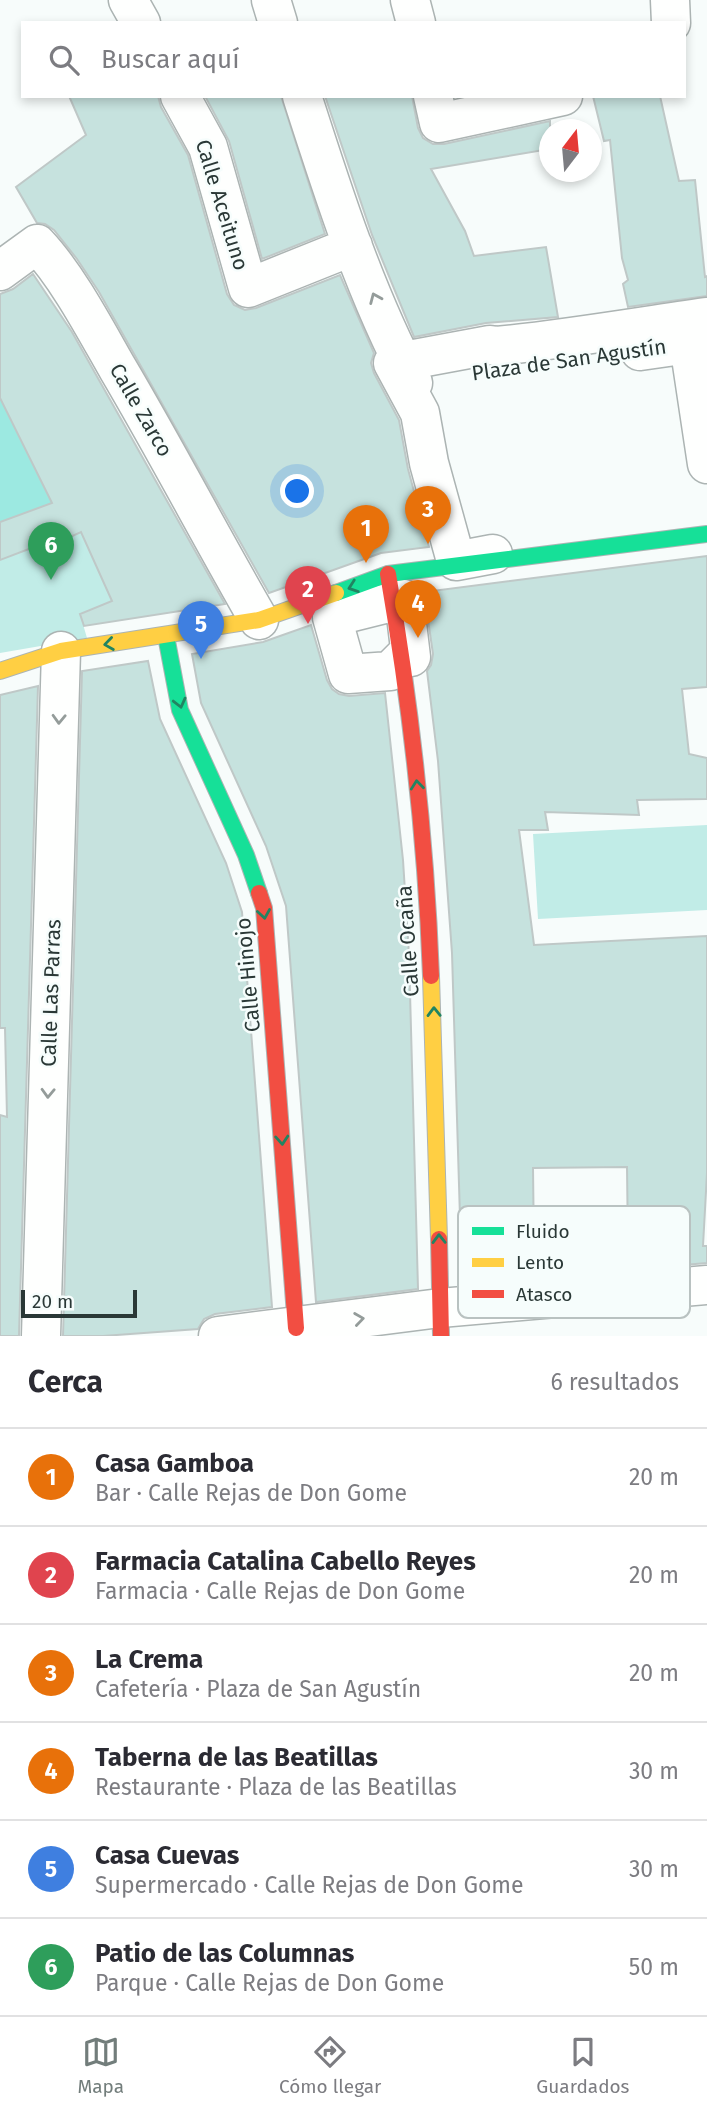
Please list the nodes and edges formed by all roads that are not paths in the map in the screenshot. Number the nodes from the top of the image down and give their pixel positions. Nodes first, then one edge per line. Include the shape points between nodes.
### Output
1 (128, 0) edge
2 (271, 0) edge
3 (411, 0) edge
4 (670, 0) edge
5 (140, 21) edge
6 (277, 21) edge
7 (416, 21) edge
8 (671, 21) edge
9 (181, 98) edge
10 (303, 98) edge
11 (433, 98) edge
12 (554, 98) edge
13 (353, 246) junction
14 (0, 271) edge
15 (707, 324) edge
16 (407, 371) junction
17 (707, 464) edge
18 (707, 524) edge
19 (707, 534) edge
20 (468, 561) junction
21 (391, 588) junction
22 (259, 620) junction
23 (166, 636) junction
24 (61, 651) junction
25 (403, 658) junction
26 (0, 671) edge
27 (470, 1318) edge
28 (441, 1322) edge
29 (296, 1328) junction
30 (41, 1336) edge
31 (218, 1336) edge

1 - 5 street
2 - 6 street
3 - 7 street
4 - 8 street
9 - 13 street, Calle Aceituno via 208,147 247,288
10 - 13 street
11 - 12 street via 439,123
16 -> 13 street
14 - 22 street, Calle Zarco via 37,244 46,254 163,445
15 - 16 street, Plaza de San Agustín via 706,317 562,340 490,345
16 - 17 street, Plaza de San Agustín via 689,344
16 - 20 street via 427,416
18 - 20 street
19 - 20 street
20 - 21 street
21 -> 22 street
21 - 25 street via 404,599 411,657
21 - 25 street via 332,617 348,674 390,671
22 - 23 street
23 -> 24 street
23 -> 29 street, Calle Hinojo via 180,710 246,855 264,908
24 - 26 street
24 -> 30 street, Calle Las Parras
28 -> 25 street, Calle Ocaña via 433,981
27 - 28 street
29 -> 28 street
29 - 31 street

